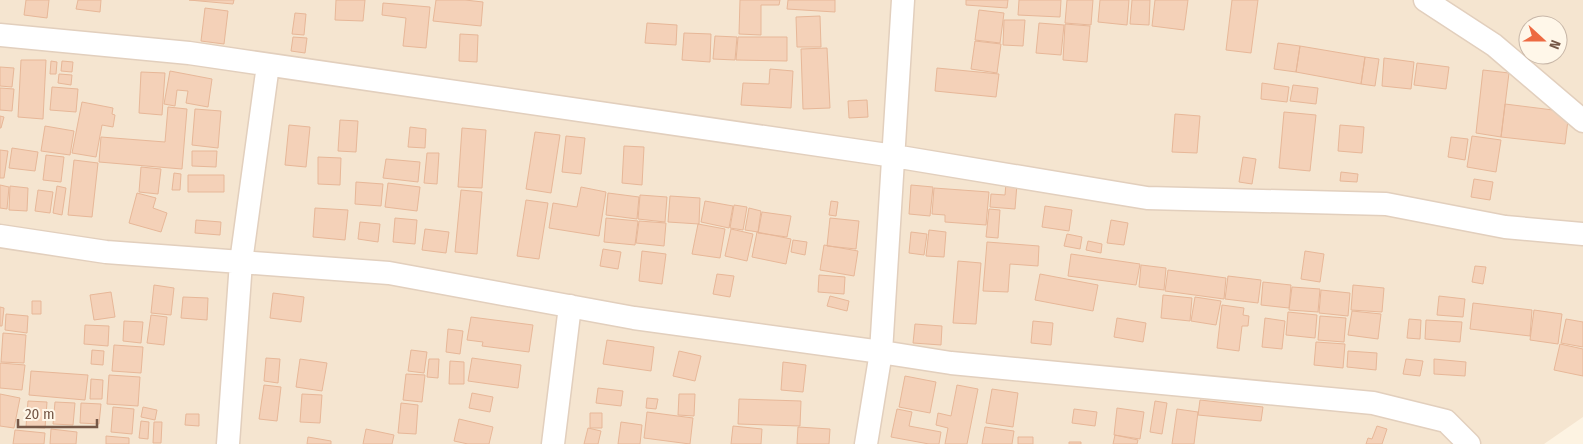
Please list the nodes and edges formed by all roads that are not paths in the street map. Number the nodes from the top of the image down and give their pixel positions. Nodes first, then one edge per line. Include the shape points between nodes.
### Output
1 (903, 0) edge
2 (1425, 0) edge
3 (0, 35) edge
4 (268, 65) junction
5 (1583, 121) edge
6 (894, 156) junction
7 (1583, 234) edge
8 (0, 236) edge
9 (241, 262) junction
10 (570, 306) junction
11 (881, 352) junction
12 (228, 444) edge
13 (554, 444) edge
14 (866, 444) edge
15 (1469, 444) edge

1 - 6 street
2 - 5 street via 1494,45
3 - 4 street
4 - 6 street
4 - 9 street
6 - 7 street via 1147,198 1386,204 1505,227
6 - 11 street
8 - 9 street via 106,252
9 - 10 street via 388,273
9 - 12 street
10 - 11 street
10 - 13 street
11 - 14 street
11 - 15 street via 951,363 1373,403 1446,421

